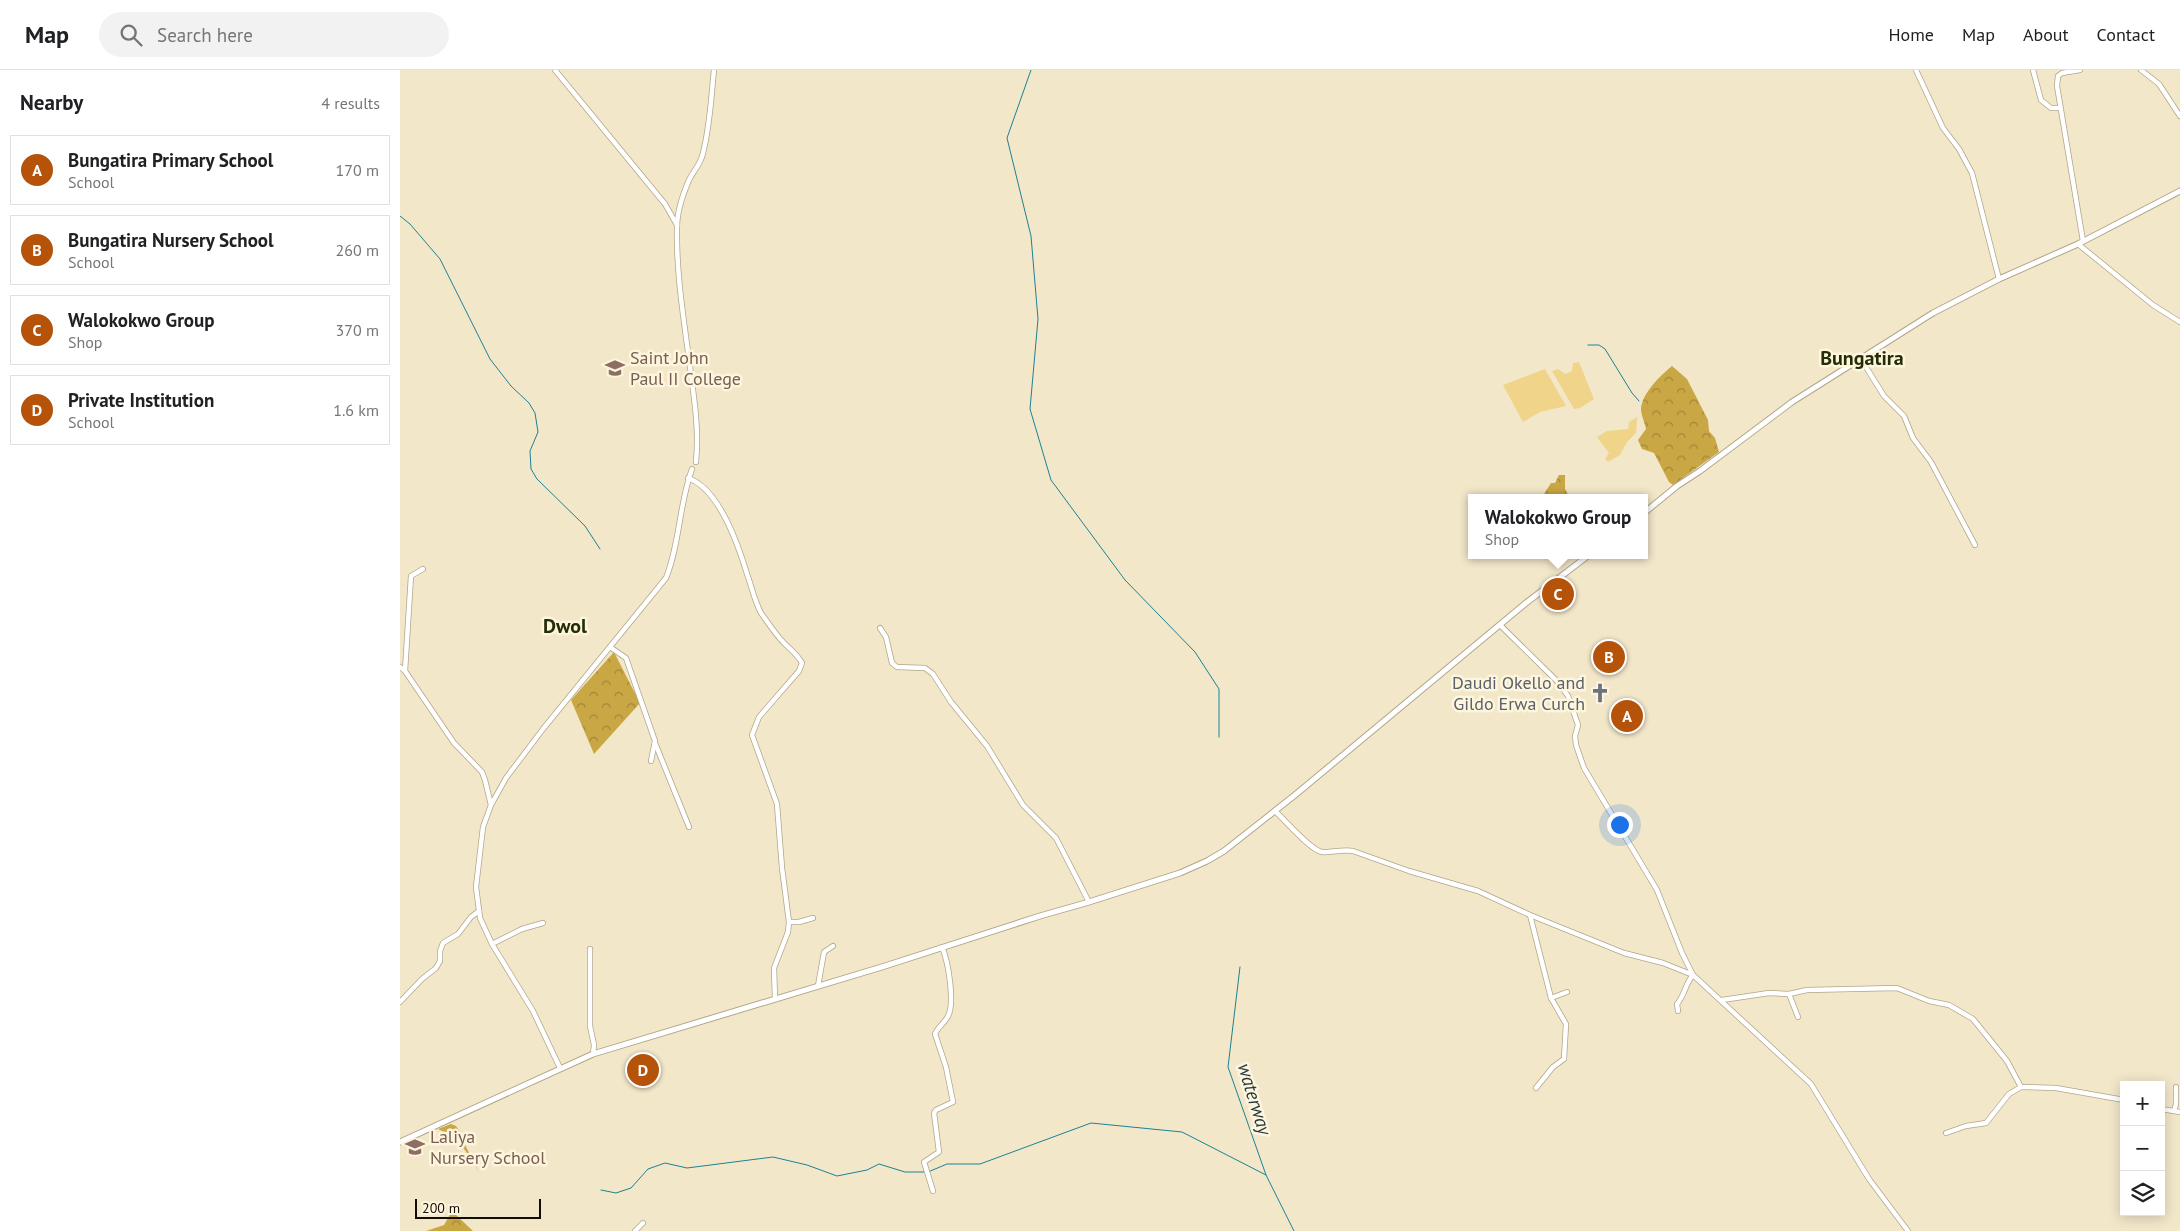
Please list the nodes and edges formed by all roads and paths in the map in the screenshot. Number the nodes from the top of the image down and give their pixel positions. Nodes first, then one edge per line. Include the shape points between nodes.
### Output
1 (555, 70) edge
2 (714, 70) edge
3 (1916, 70) edge
4 (2033, 70) edge
5 (2080, 70) edge
6 (2141, 70) edge
7 (2059, 108) junction
8 (2180, 116) edge
9 (2180, 191) edge
10 (677, 225) junction
11 (2080, 242) junction
12 (1998, 279) junction
13 (2180, 322) edge
14 (1862, 359) junction
15 (696, 462) dead end
16 (692, 468) dead end
17 (688, 478) junction
18 (1648, 509) edge
19 (1975, 545) dead end
20 (1585, 559) edge
21 (423, 569) dead end
22 (1500, 626) junction
23 (880, 628) dead end
24 (610, 647) junction
25 (400, 667) edge
26 (405, 671) junction
27 (655, 742) junction
28 (651, 761) dead end
29 (491, 805) junction
30 (1275, 811) junction
31 (689, 827) dead end
32 (1089, 902) junction
33 (478, 911) junction
34 (1530, 915) junction
35 (813, 918) dead end
36 (789, 922) junction
37 (543, 923) dead end
38 (492, 944) junction
39 (833, 946) dead end
40 (942, 947) junction
41 (590, 949) dead end
42 (1693, 975) junction
43 (818, 986) junction
44 (1567, 992) dead end
45 (1789, 994) junction
46 (1551, 998) junction
47 (775, 999) junction
48 (1722, 1000) junction
49 (400, 1002) edge
50 (1678, 1011) dead end
51 (1798, 1017) dead end
52 (593, 1054) junction
53 (560, 1068) junction
54 (2021, 1087) junction
55 (2176, 1087) dead end
56 (1536, 1088) dead end
57 (2120, 1099) edge
58 (2165, 1110) edge
59 (2174, 1111) junction
60 (2180, 1112) edge
61 (1946, 1133) dead end
62 (400, 1141) edge
63 (933, 1191) dead end
64 (643, 1223) dead end
65 (635, 1231) edge
66 (1908, 1231) edge

1 - 10 street via 665,204
2 - 10 street via 703,154 690,178
3 - 12 street via 1943,128 1972,173
4 - 7 street via 2042,100 2051,108
5 - 7 street via 2058,76
6 - 8 street via 2159,84
7 - 11 street
9 - 11 street
10 - 15 street via 678,285 698,429
11 - 12 street
11 - 13 street via 2153,304
12 - 14 street via 1933,313
14 - 18 street via 1792,402
14 - 19 street via 1884,396 1904,416 1913,438 1931,462
16 - 17 street
17 - 24 street via 666,578
17 - 36 street via 705,488 720,508 762,613 802,663 800,671 759,717 752,735 777,804
20 - 22 street
21 - 26 street via 411,576
22 - 30 street
22 - 42 street via 1558,682 1568,696 1578,725 1575,736 1584,768 1657,890
23 - 32 street via 886,637 892,663 897,667 925,668 933,674 986,746 1023,805 1056,838
24 - 27 street via 626,658
24 - 29 street via 498,788
25 - 26 street
26 - 29 street via 454,744 482,772
27 - 28 street
27 - 31 street
29 - 33 street via 480,849 476,887
30 - 32 street via 1207,861
30 - 34 street via 1309,846 1319,851 1353,850 1409,871 1478,891
32 - 40 street
33 - 38 street
33 - 49 street via 458,934 443,943 436,968
34 - 42 street via 1624,953
34 - 46 street
35 - 36 street
36 - 47 street via 774,968
37 - 38 street
38 - 53 street via 533,1011
39 - 43 street via 824,952
40 - 43 street
40 - 63 street via 952,1004 948,1018 935,1034 953,1102 934,1113 939,1152 924,1162
41 - 52 street
42 - 48 street
42 - 50 street via 1677,1004
43 - 47 street
44 - 46 street
45 - 48 street via 1769,993
45 - 51 street
45 - 54 street via 1807,990 1897,988 1949,1005 1973,1019 2007,1062
46 - 56 street via 1566,1024 1564,1060 1553,1067
47 - 52 street
48 - 66 street via 1811,1084 1869,1178
52 - 53 street
53 - 62 street
54 - 57 street via 2056,1088
54 - 61 street via 2009,1094 1986,1122
55 - 59 street
58 - 59 street
59 - 60 street
64 - 65 street

